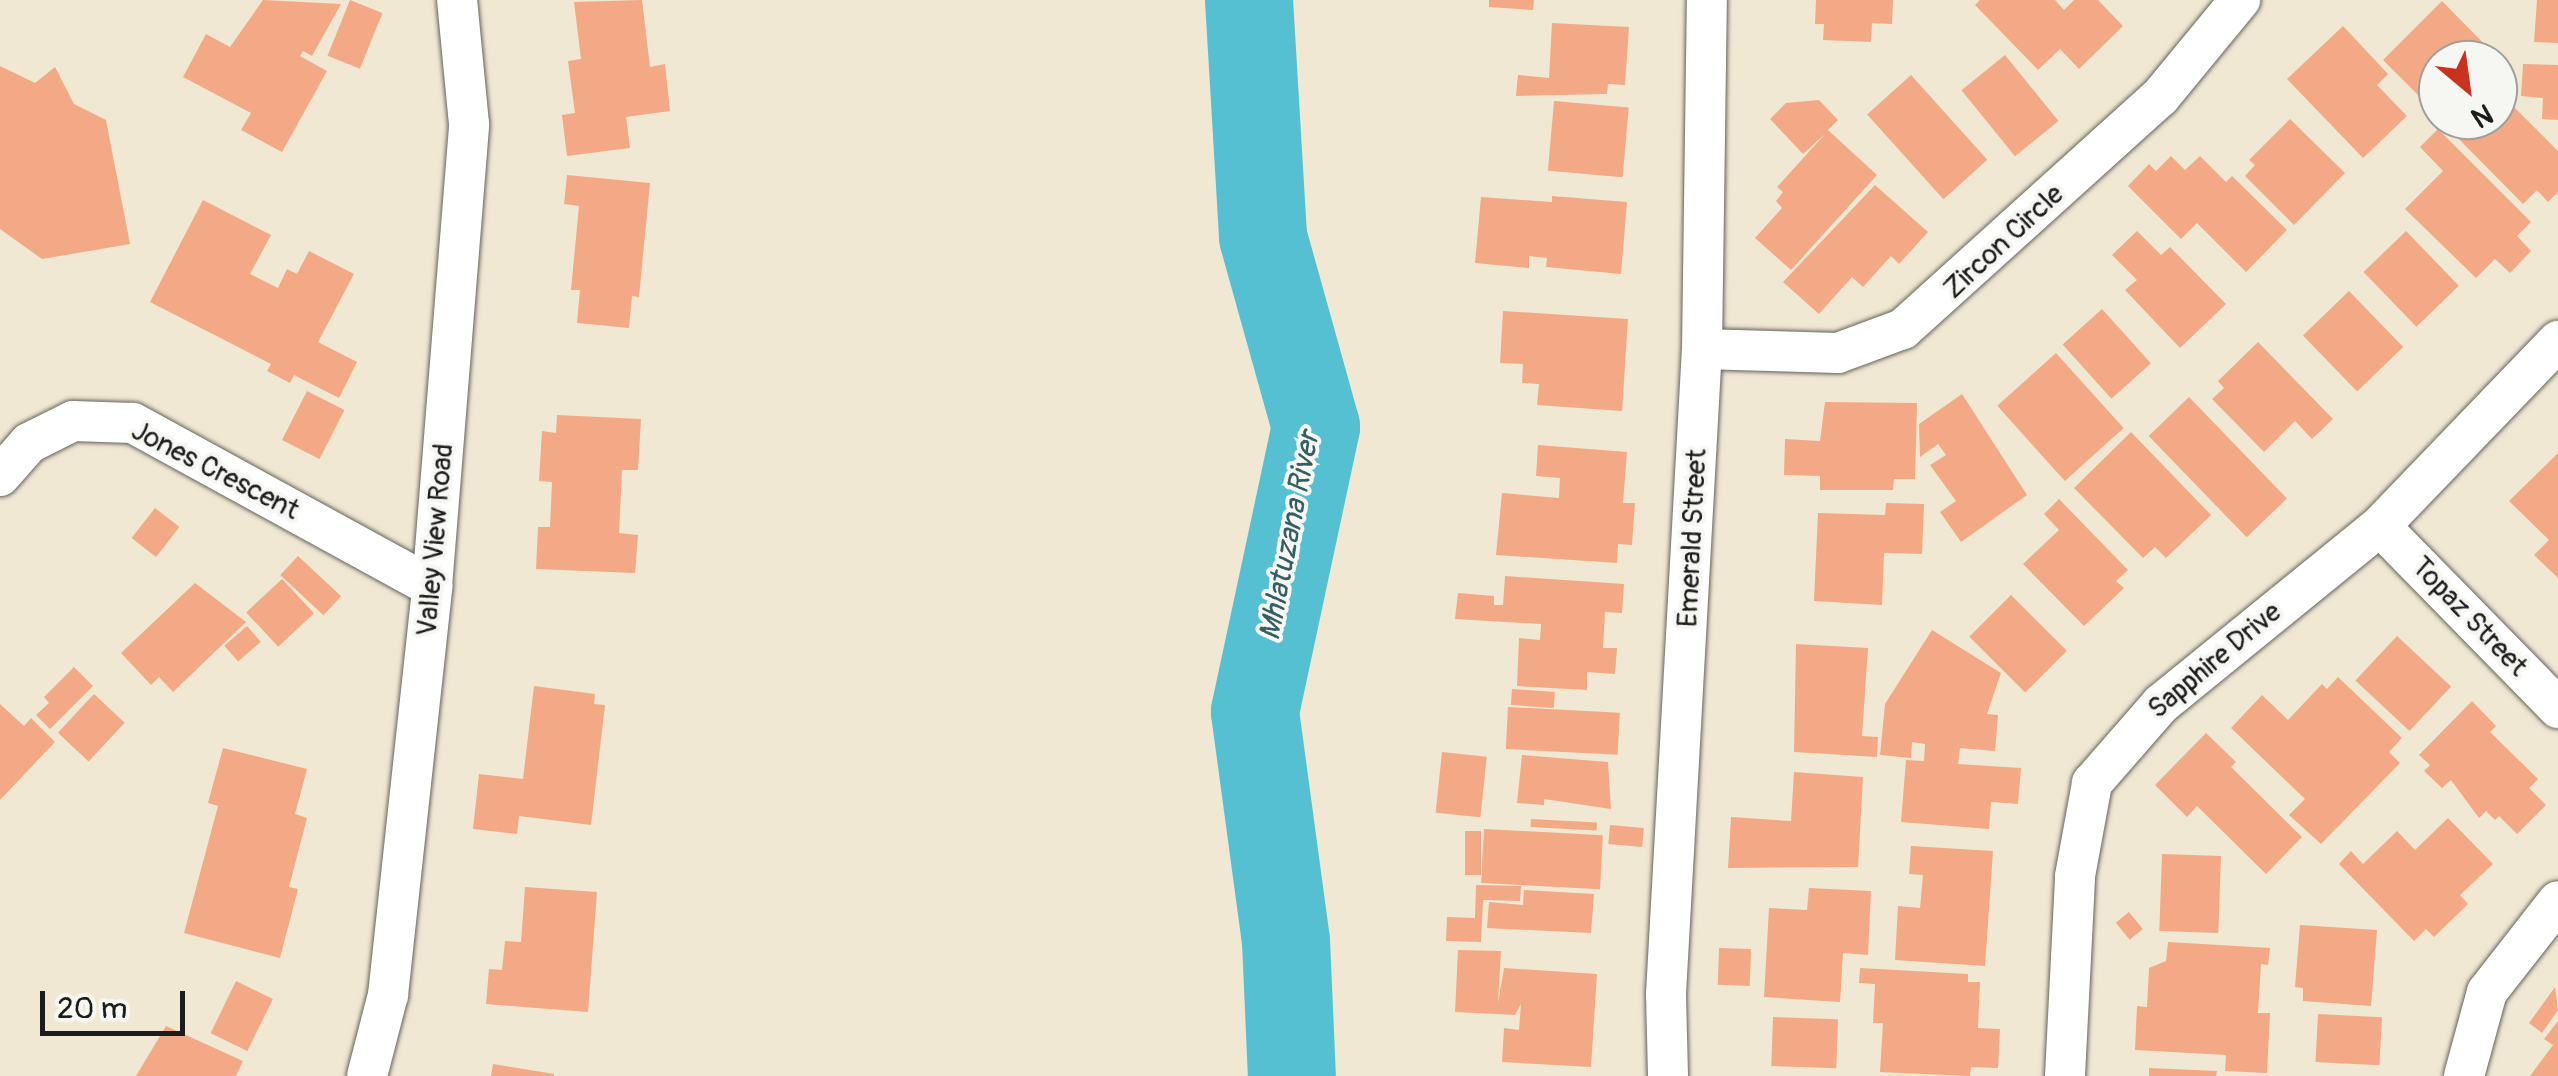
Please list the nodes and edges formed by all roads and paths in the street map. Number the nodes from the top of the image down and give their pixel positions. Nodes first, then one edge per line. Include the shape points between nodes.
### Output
1 (457, 0) edge
2 (1707, 0) edge
3 (2240, 0) edge
4 (2558, 341) edge
5 (1702, 349) junction
6 (0, 476) edge
7 (2380, 526) junction
8 (432, 587) junction
9 (2558, 708) edge
10 (2558, 900) edge
11 (367, 1076) edge
12 (1668, 1076) edge
13 (2065, 1076) edge
14 (2464, 1076) edge

1 - 8 street, Valley View Road via 469,124
2 - 5 street, Emerald Street
3 - 5 street, Zircon Circle via 2160,97 1903,329 1838,353
4 - 7 street, Sapphire Drive
5 - 12 street, Emerald Street via 1666,994
6 - 8 street, Jones Crescent via 29,444 73,421 132,423
7 - 9 street, Topaz Street
7 - 13 street, Sapphire Drive via 2161,704 2092,783 2075,876
8 - 11 street, Valley View Road via 388,995
10 - 14 street via 2486,992

